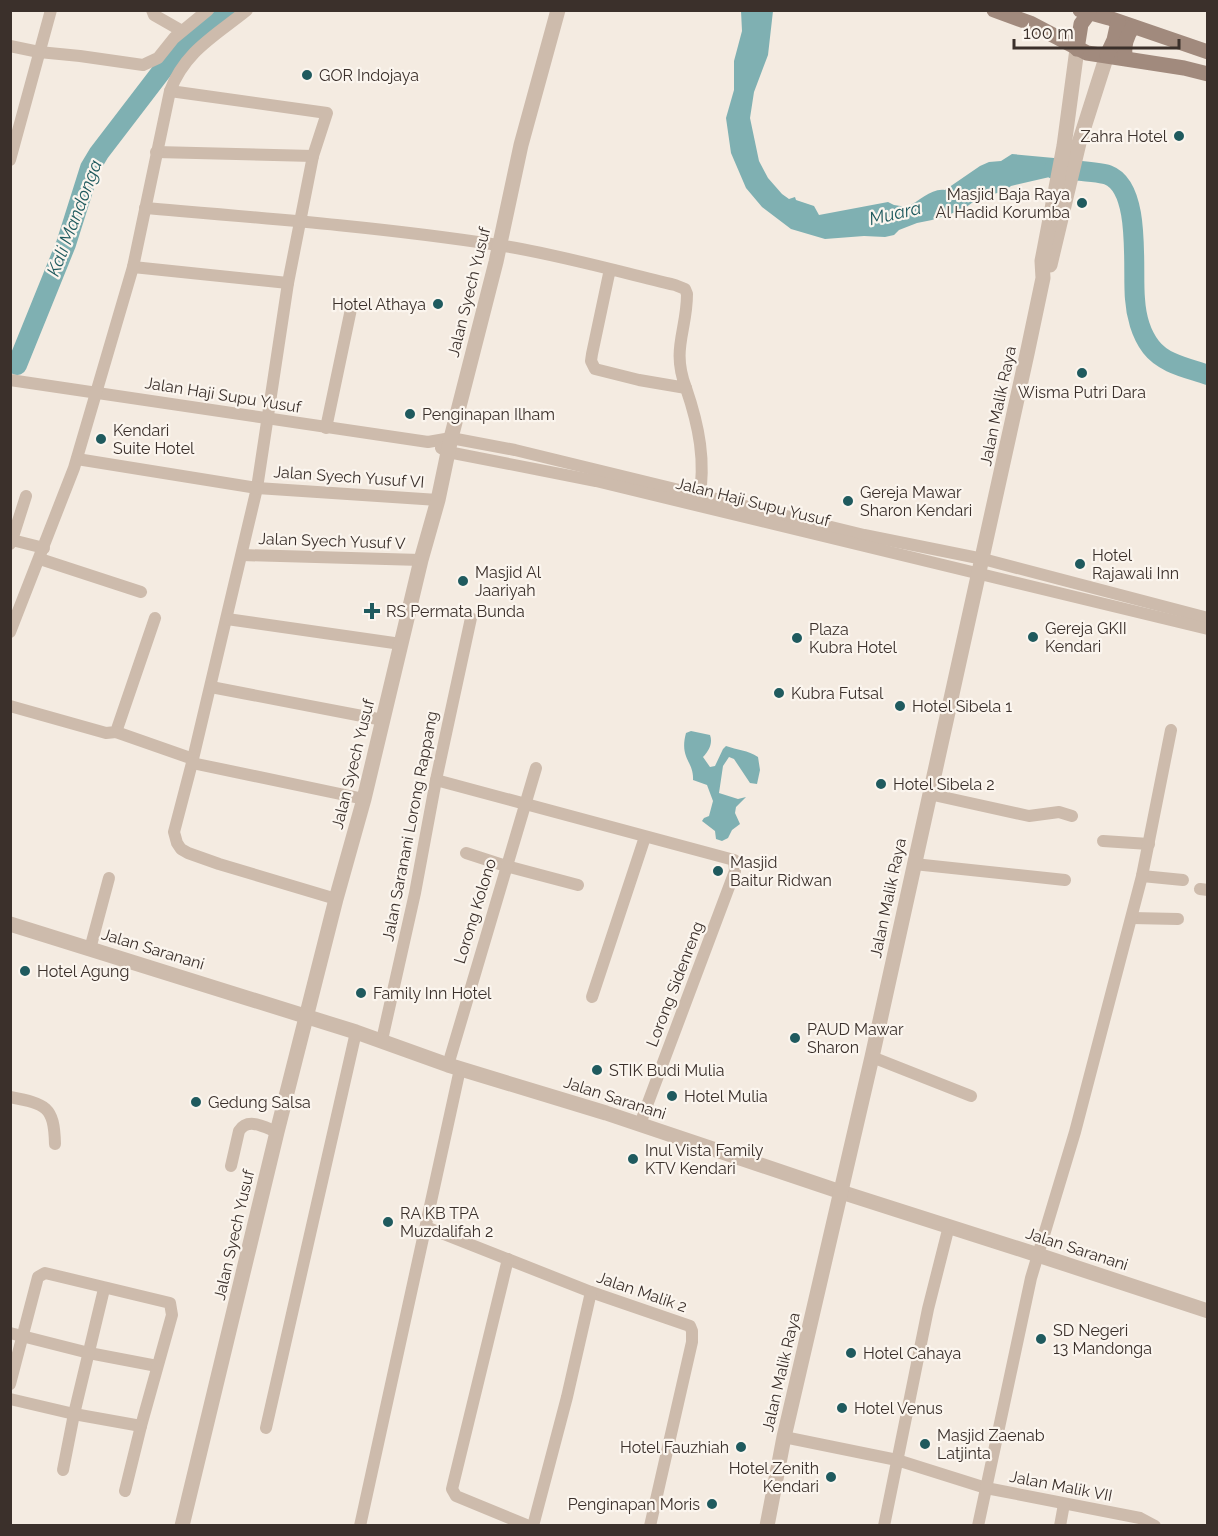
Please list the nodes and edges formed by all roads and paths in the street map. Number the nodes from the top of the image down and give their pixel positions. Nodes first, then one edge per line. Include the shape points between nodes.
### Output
1 (51, 10) edge
2 (152, 10) edge
3 (208, 10) edge
4 (247, 10) edge
5 (558, 10) edge
6 (994, 10) edge
7 (1087, 11) edge
8 (1125, 20) edge
9 (182, 31) junction
10 (10, 46) edge
11 (1077, 49) junction
12 (39, 52) junction
13 (1208, 52) edge
14 (1107, 56) junction
15 (1125, 58) junction
16 (1208, 74) edge
17 (170, 91) junction
18 (15, 129) edge
19 (1071, 148) junction
20 (156, 152) junction
21 (313, 156) junction
22 (10, 160) edge
23 (146, 208) junction
24 (301, 221) junction
25 (499, 245) junction
26 (133, 267) junction
27 (610, 269) junction
28 (288, 283) junction
29 (351, 309) dead end
30 (10, 380) edge
31 (686, 388) junction
32 (96, 394) junction
33 (267, 419) junction
34 (326, 428) junction
35 (449, 445) junction
36 (76, 459) junction
37 (257, 488) junction
38 (26, 496) dead end
39 (438, 500) junction
40 (699, 500) junction
41 (11, 542) edge
42 (42, 554) junction
43 (242, 555) junction
44 (983, 559) junction
45 (421, 560) junction
46 (980, 575) junction
47 (141, 592) dead end
48 (155, 618) dead end
49 (471, 618) dead end
50 (1208, 618) edge
51 (227, 619) junction
52 (1208, 629) edge
53 (10, 633) edge
54 (401, 644) junction
55 (211, 687) junction
56 (10, 706) edge
57 (383, 720) junction
58 (1171, 730) dead end
59 (116, 732) junction
60 (193, 761) junction
61 (536, 768) dead end
62 (436, 780) junction
63 (929, 794) junction
64 (364, 799) junction
65 (525, 805) junction
66 (1072, 816) dead end
67 (645, 837) junction
68 (1103, 841) dead end
69 (1149, 844) junction
70 (466, 853) dead end
71 (914, 864) junction
72 (506, 866) junction
73 (1142, 876) junction
74 (109, 878) dead end
75 (1065, 880) dead end
76 (1184, 880) dead end
77 (578, 885) dead end
78 (336, 899) junction
79 (1132, 918) junction
80 (1178, 919) dead end
81 (10, 924) edge
82 (90, 948) junction
83 (592, 997) dead end
84 (308, 1017) junction
85 (356, 1032) junction
86 (381, 1040) junction
87 (872, 1057) junction
88 (454, 1067) junction
89 (971, 1096) dead end
90 (10, 1097) edge
91 (640, 1124) junction
92 (277, 1132) junction
93 (55, 1143) dead end
94 (231, 1166) dead end
95 (841, 1192) junction
96 (949, 1226) junction
97 (426, 1227) junction
98 (1038, 1254) junction
99 (508, 1259) junction
100 (104, 1288) junction
101 (591, 1292) junction
102 (1208, 1311) edge
103 (10, 1333) edge
104 (23, 1336) junction
105 (89, 1353) junction
106 (157, 1366) junction
107 (10, 1384) edge
108 (10, 1399) edge
109 (74, 1414) junction
110 (141, 1426) junction
111 (266, 1428) dead end
112 (784, 1437) junction
113 (897, 1460) junction
114 (63, 1470) dead end
115 (986, 1488) junction
116 (125, 1491) dead end
117 (1064, 1504) junction
118 (1140, 1522) edge
119 (182, 1526) edge
120 (360, 1526) edge
121 (531, 1526) edge
122 (650, 1526) edge
123 (767, 1526) edge
124 (884, 1526) edge
125 (978, 1526) edge
126 (1060, 1526) edge
127 (1155, 1526) edge

1 - 12 street
2 - 9 street
3 - 9 street
4 - 17 street via 185,61
5 - 25 street, Jalan Syech Yusuf via 521,145
6 - 11 main road via 1030,23
7 - 8 main road
7 - 11 main road
8 - 13 main road
8 - 14 main road
8 - 15 main road
9 - 12 street via 158,58 143,65
10 - 12 street
11 - 14 main road
11 - 19 street
12 - 18 street
14 - 15 main road
14 - 19 street
15 - 16 main road
17 - 20 street
17 - 21 street via 327,113
18 - 22 street
19 - 44 street, Jalan Malik Raya via 1042,261 1043,278
20 - 21 street
20 - 23 street
21 - 24 street
23 - 24 street
23 - 26 street
24 - 25 street
24 - 28 street
25 - 27 street
25 - 35 street, Jalan Syech Yusuf
26 - 28 street
26 - 32 street
27 - 31 street via 675,285 687,292 678,356
27 - 31 street via 592,354 595,369
28 - 33 street
29 - 34 street
30 - 32 street, Jalan Haji Supu Yusuf
31 - 40 street via 702,449
32 - 33 street, Jalan Haji Supu Yusuf
32 - 36 street
33 - 34 street, Jalan Haji Supu Yusuf
33 - 37 street
34 - 35 street, Jalan Haji Supu Yusuf
35 - 39 street, Jalan Syech Yusuf
35 - 40 street, Jalan Haji Supu Yusuf via 596,481
36 - 37 street, Jalan Syech Yusuf VI
36 - 42 street
37 - 39 street, Jalan Syech Yusuf VI
37 - 43 street
38 - 41 street
39 - 45 street, Jalan Syech Yusuf
40 - 44 street, Jalan Haji Supu Yusuf
40 - 46 street, Jalan Haji Supu Yusuf
41 - 42 street
42 - 47 street
42 - 53 street
43 - 45 street, Jalan Syech Yusuf V
43 - 51 street
44 - 46 street, Jalan Malik Raya
44 - 50 street, Jalan Haji Supu Yusuf
45 - 54 street, Jalan Syech Yusuf
46 - 52 street, Jalan Haji Supu Yusuf
46 - 63 street, Jalan Malik Raya
48 - 59 street
49 - 62 street, Jalan Saranani Lorong Rappang
51 - 54 street
51 - 55 street
54 - 57 street, Jalan Syech Yusuf
55 - 57 street
55 - 60 street
56 - 59 street via 105,733
57 - 64 street, Jalan Syech Yusuf
58 - 69 street
59 - 60 street
60 - 64 street
60 - 78 street via 174,832 181,849
61 - 65 street, Lorong Kolono
62 - 65 street
62 - 86 street, Jalan Saranani Lorong Rappang
63 - 66 street via 1029,816 1059,812
63 - 71 street, Jalan Malik Raya
64 - 78 street, Jalan Syech Yusuf
65 - 67 street
65 - 72 street, Lorong Kolono
67 - 83 street
67 - 91 street, Lorong Sidenreng via 729,857 734,860 735,871
68 - 69 street
69 - 73 street
70 - 72 street
71 - 75 street
71 - 87 street, Jalan Malik Raya
72 - 77 street
72 - 88 street, Lorong Kolono
73 - 76 street
73 - 79 street
74 - 82 street
78 - 84 street, Jalan Syech Yusuf
79 - 80 street
79 - 98 street
81 - 82 street, Jalan Saranani
82 - 84 street, Jalan Saranani
84 - 85 street, Jalan Saranani
84 - 92 street, Jalan Syech Yusuf
85 - 86 street, Jalan Saranani
85 - 111 street
86 - 88 street, Jalan Saranani
87 - 89 street
87 - 95 street, Jalan Malik Raya
88 - 91 street, Jalan Saranani
88 - 97 street, Lorong Kolono
90 - 93 street via 32,1101 52,1115
91 - 95 street, Jalan Saranani
92 - 94 street via 257,1124 242,1126
92 - 119 street, Jalan Syech Yusuf
95 - 96 street, Jalan Saranani
95 - 112 street, Jalan Malik Raya
96 - 98 street, Jalan Saranani
96 - 113 street
97 - 99 street, Jalan Malik 2
97 - 120 street, Lorong Kolono
98 - 102 street, Jalan Saranani
98 - 115 street via 1018,1330
99 - 101 street, Jalan Malik 2
99 - 121 street via 452,1489 456,1496
100 - 104 street via 40,1274
100 - 105 street
100 - 106 street via 170,1303 172,1315
101 - 121 street
101 - 122 street, Jalan Malik 2 via 690,1326 692,1331
103 - 104 street
104 - 105 street
104 - 107 street
105 - 106 street
105 - 109 street
106 - 110 street
108 - 109 street
109 - 110 street
109 - 114 street
110 - 116 street
112 - 113 street, Jalan Malik VII
112 - 123 street, Jalan Malik Raya
113 - 115 street, Jalan Malik VII
113 - 124 street
115 - 117 street, Jalan Malik VII
115 - 125 street
117 - 118 street, Jalan Malik VII
117 - 126 street
118 - 127 street, Jalan Malik VII

